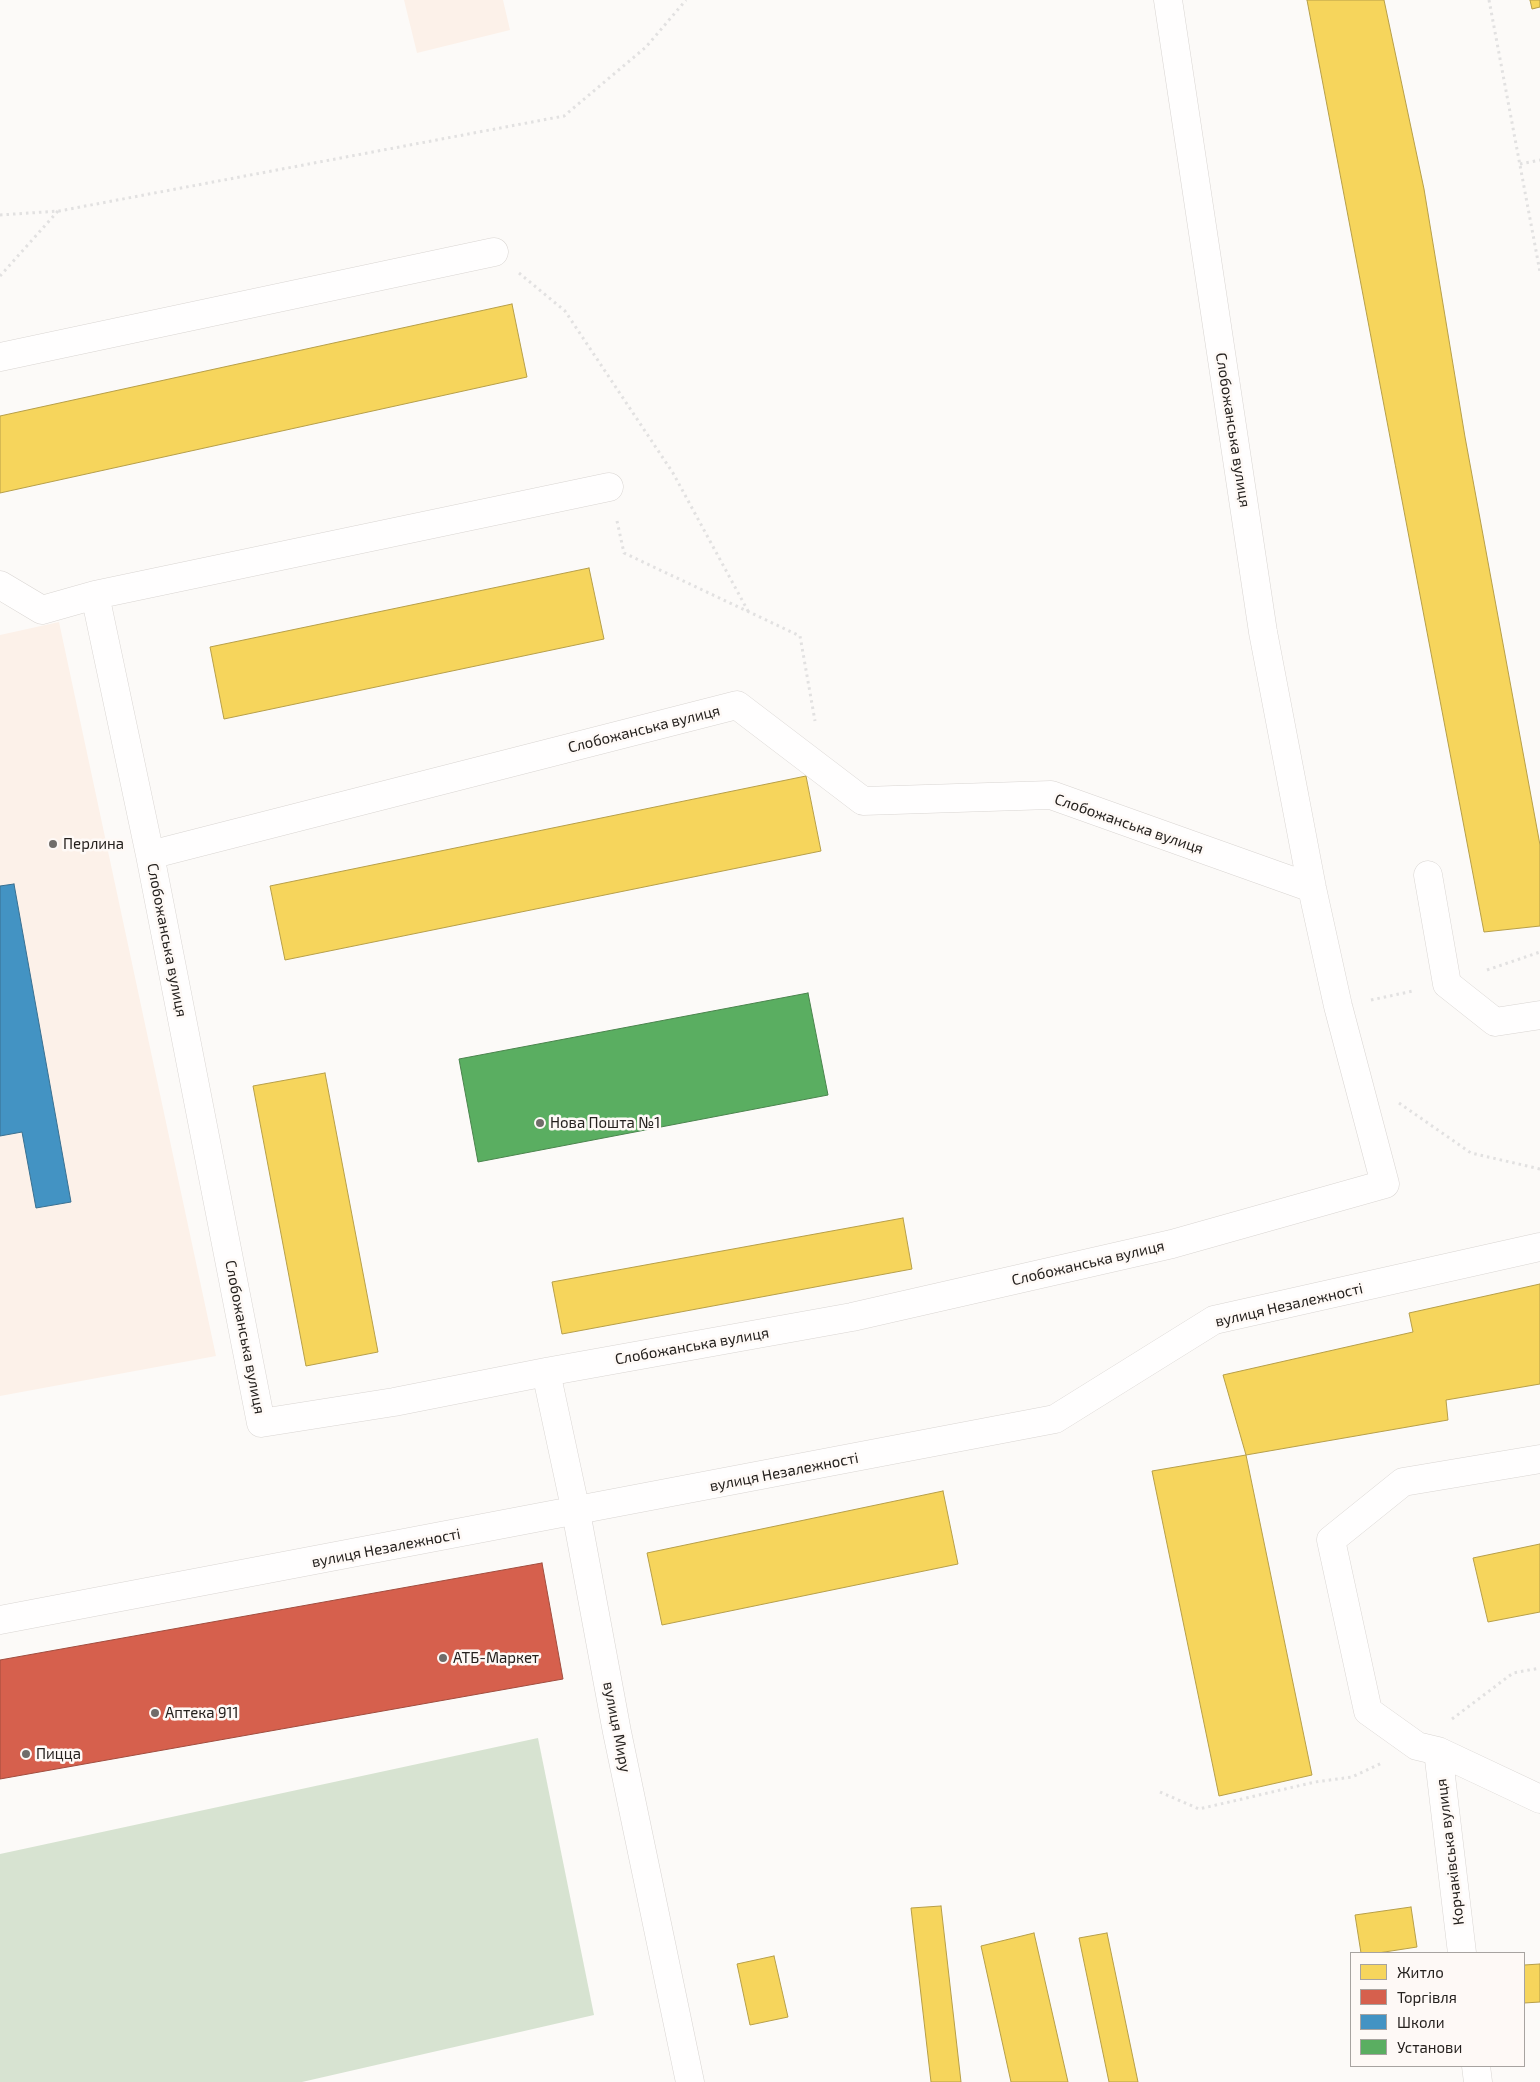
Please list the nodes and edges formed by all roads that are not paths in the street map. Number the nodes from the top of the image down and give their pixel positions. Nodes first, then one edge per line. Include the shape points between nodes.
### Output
1 (1168, 0) edge
2 (494, 252) road end
3 (0, 358) edge
4 (609, 487) road end
5 (0, 584) edge
6 (95, 595) junction
7 (150, 855) junction
8 (1428, 875) dead end
9 (1312, 888) junction
10 (1540, 1015) edge
11 (1540, 1247) edge
12 (546, 1372) junction
13 (1540, 1459) edge
14 (576, 1512) junction
15 (0, 1620) edge
16 (1427, 1749) junction
17 (1540, 1799) edge
18 (1462, 1952) edge
19 (1476, 2067) edge
20 (690, 2082) edge
21 (1478, 2082) edge

1 - 9 street, Слобожанська вулиця via 1263,632
2 - 3 street
4 - 6 street
5 - 6 street via 42,610
6 - 7 street, Слобожанська вулиця
7 - 9 street, Слобожанська вулиця via 737,705 864,801 1051,795
7 - 12 street, Слобожанська вулиця via 261,1423 394,1402
8 - 10 street via 1447,984 1494,1022
9 - 12 street, Слобожанська вулиця via 1338,1006 1385,1184 1172,1244 852,1317
11 - 14 street, вулиця Незалежності via 1214,1320 1055,1420
12 - 14 street, вулиця Миру
13 - 16 street via 1403,1482 1331,1540 1368,1711
14 - 15 street, вулиця Незалежності
14 - 20 street, вулиця Миру via 617,1732
16 - 17 street
16 - 18 street, Корчаківська вулиця
19 - 21 street

